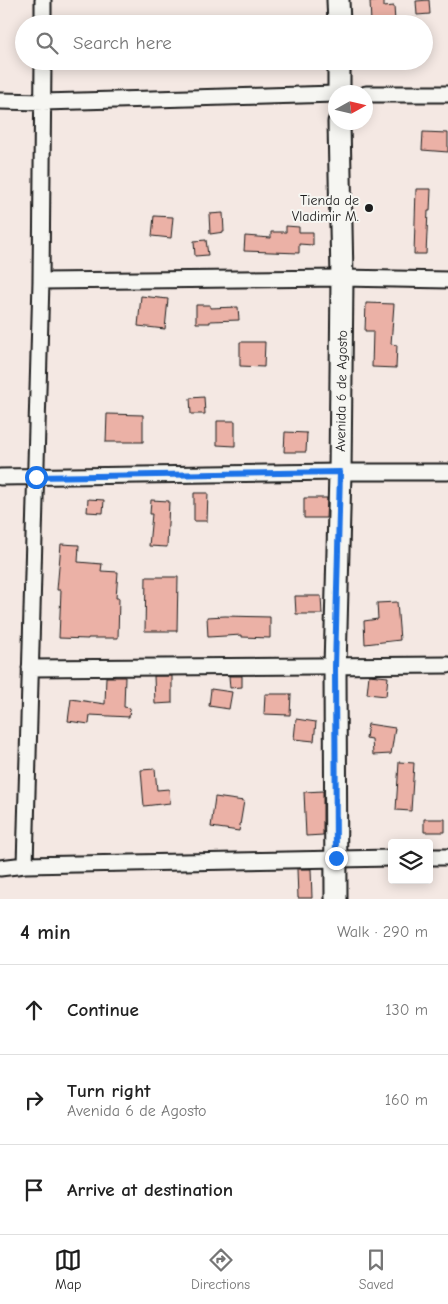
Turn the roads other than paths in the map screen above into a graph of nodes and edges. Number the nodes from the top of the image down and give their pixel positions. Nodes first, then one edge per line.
1 (43, 0) edge
2 (338, 0) edge
3 (43, 15) edge
4 (339, 15) edge
5 (43, 70) edge
6 (339, 70) edge
7 (339, 85) edge
8 (328, 94) edge
9 (373, 94) edge
10 (448, 94) edge
11 (0, 101) edge
12 (43, 102) junction
13 (340, 130) edge
14 (342, 278) junction
15 (448, 280) edge
16 (41, 281) junction
17 (340, 472) junction
18 (448, 472) edge
19 (0, 477) edge
20 (36, 477) junction
21 (448, 665) edge
22 (335, 667) junction
23 (30, 668) junction
24 (433, 857) edge
25 (448, 857) edge
26 (336, 858) junction
27 (388, 858) edge
28 (25, 865) junction
29 (0, 868) edge
30 (336, 899) edge

1 - 3 street
2 - 4 street
5 - 12 street
6 - 7 street
8 - 12 street
9 - 10 street
11 - 12 street
12 - 16 street
13 - 14 street, Avenida 6 de Agosto
14 - 15 street
14 - 16 street
14 - 17 street, Avenida 6 de Agosto
16 - 20 street
17 - 18 street
17 - 20 street
17 - 22 street, Avenida 6 de Agosto
19 - 20 street
20 - 23 street
21 - 22 street
22 - 23 street
22 - 26 street, Avenida 6 de Agosto
23 - 28 street
24 - 25 street
26 - 27 street
26 - 28 street
26 - 30 street, Avenida 6 de Agosto
28 - 29 street

